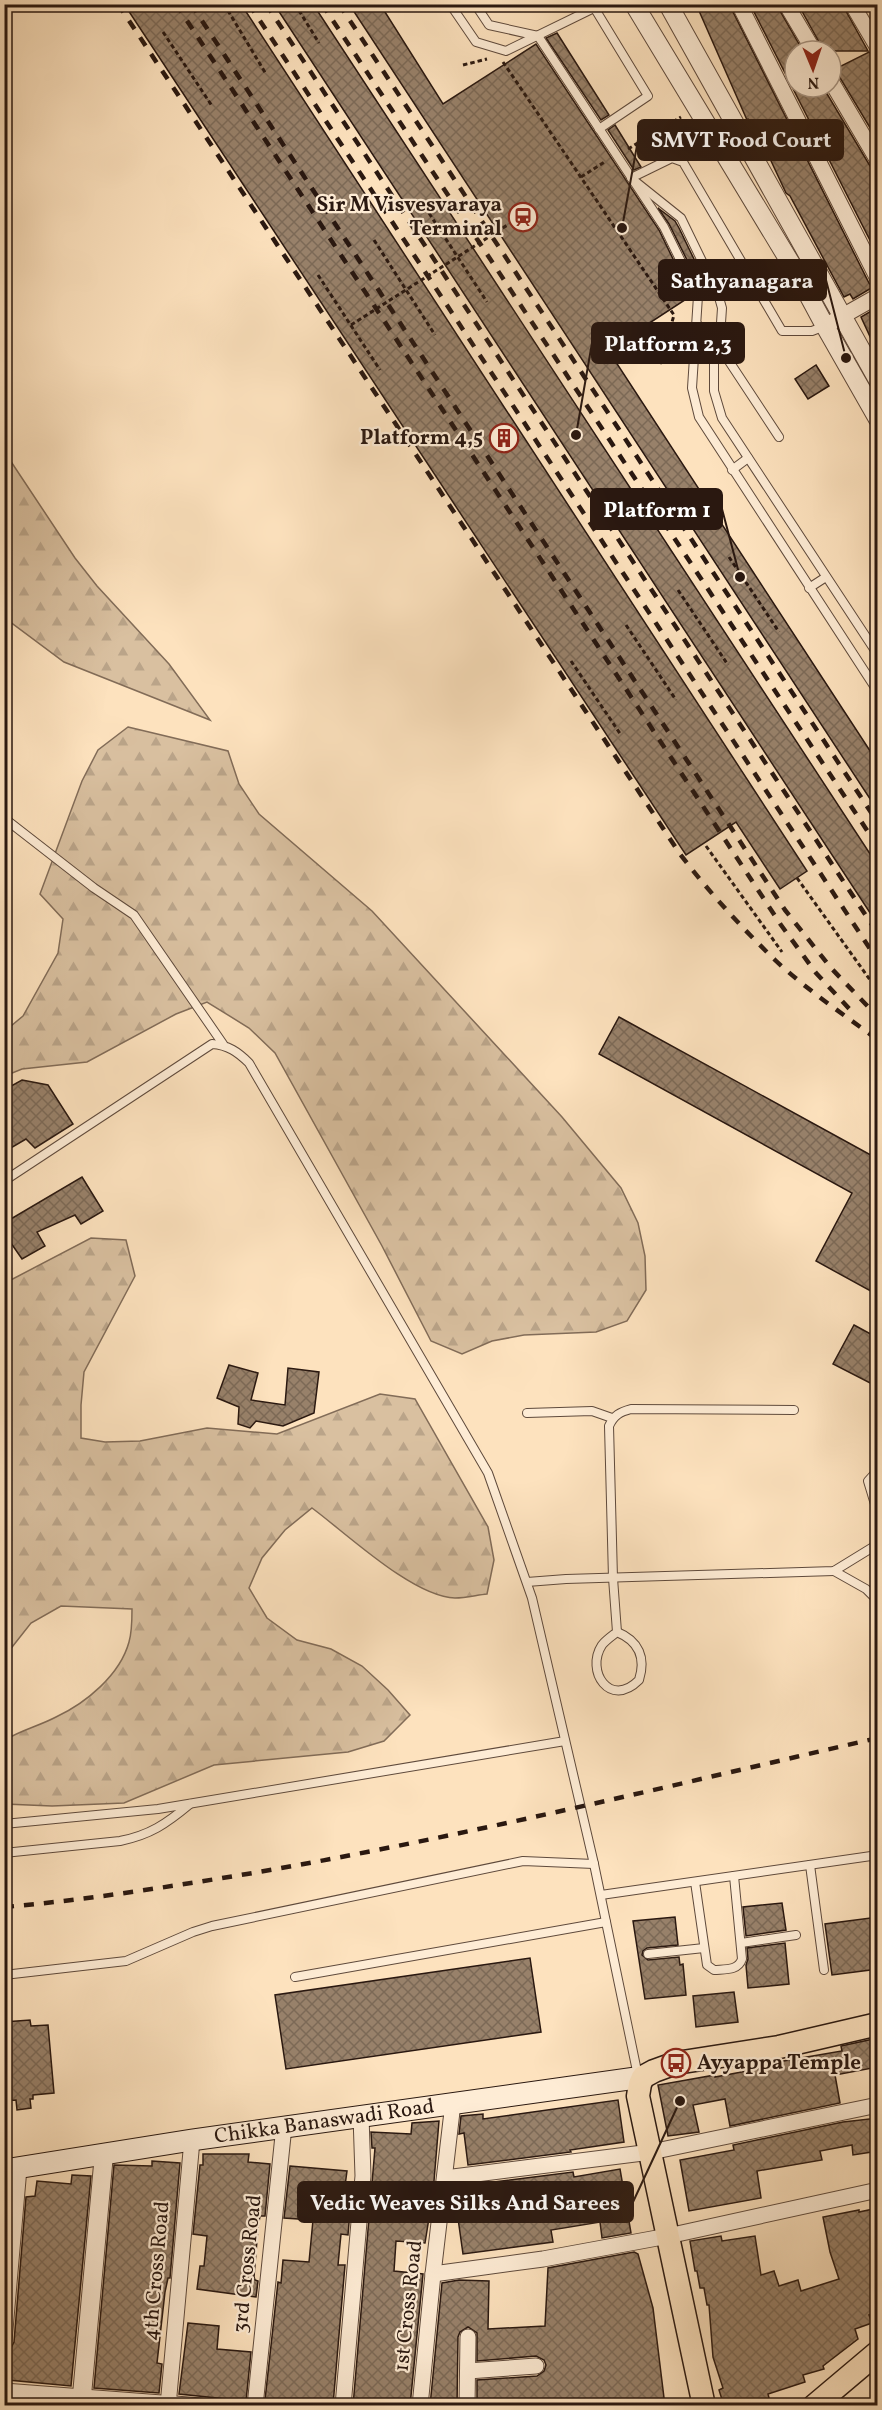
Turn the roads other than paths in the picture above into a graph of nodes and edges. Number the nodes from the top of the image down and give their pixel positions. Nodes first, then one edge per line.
1 (450, 4) edge
2 (475, 4) edge
3 (634, 4) edge
4 (668, 4) edge
5 (739, 4) edge
6 (786, 4) edge
7 (852, 4) edge
8 (593, 6) edge
9 (538, 36) junction
10 (807, 39) edge
11 (878, 48) edge
12 (842, 99) edge
13 (599, 129) junction
14 (878, 161) edge
15 (631, 178) junction
16 (878, 279) edge
17 (878, 296) edge
18 (842, 317) junction
19 (697, 324) junction
20 (825, 326) junction
21 (717, 343) junction
22 (878, 380) edge
23 (878, 418) edge
24 (779, 436) dead end
25 (748, 458) junction
26 (732, 470) junction
27 (826, 578) junction
28 (809, 588) junction
29 (878, 655) edge
30 (878, 692) edge
31 (4, 818) edge
32 (223, 1044) junction
33 (4, 1181) edge
34 (794, 1410) dead end
35 (527, 1413) dead end
36 (612, 1418) junction
37 (878, 1470) edge
38 (878, 1515) edge
39 (878, 1544) edge
40 (834, 1571) junction
41 (613, 1578) junction
42 (527, 1582) junction
43 (878, 1601) edge
44 (617, 1632) junction
45 (565, 1741) junction
46 (191, 1804) junction
47 (4, 1824) edge
48 (4, 1853) edge
49 (878, 1855) edge
50 (594, 1864) junction
51 (810, 1865) junction
52 (734, 1876) junction
53 (695, 1882) junction
54 (601, 1895) junction
55 (606, 1922) junction
56 (796, 1935) dead end
57 (741, 1943) junction
58 (704, 1948) junction
59 (648, 1954) dead end
60 (824, 1970) dead end
61 (4, 1975) edge
62 (295, 1977) dead end
63 (878, 2024) edge
64 (641, 2077) junction
65 (453, 2103) junction
66 (878, 2105) edge
67 (361, 2116) junction
68 (284, 2126) junction
69 (192, 2139) junction
70 (651, 2152) junction
71 (104, 2154) junction
72 (12, 2169) edge
73 (445, 2178) junction
74 (878, 2190) edge
75 (668, 2236) junction
76 (433, 2274) junction
77 (468, 2337) dead end
78 (4, 2341) edge
79 (878, 2352) edge
80 (536, 2366) dead end
81 (468, 2371) junction
82 (4, 2391) edge
83 (82, 2402) edge
84 (169, 2404) edge
85 (201, 2406) edge
86 (255, 2406) edge
87 (343, 2406) edge
88 (420, 2406) edge
89 (467, 2406) edge
90 (704, 2406) edge
91 (814, 2406) edge

1 - 9 lane
2 - 9 lane
3 - 20 street
4 - 18 street
5 - 16 street
6 - 10 street
7 - 11 street
8 - 9 lane
8 - 13 lane
9 - 13 lane
12 - 14 street
13 - 15 lane
15 - 19 lane
15 - 20 lane
15 - 21 lane
17 - 18 street
18 - 20 street
18 - 22 street
19 - 21 lane
19 - 26 lane
20 - 23 street
21 - 24 lane
21 - 25 lane
25 - 26 lane
25 - 27 lane
26 - 28 lane
27 - 28 lane
27 - 29 lane
28 - 30 lane
31 - 32 lane
32 - 33 lane
32 - 42 lane
34 - 36 lane
35 - 36 lane
36 - 41 lane
37 - 38 lane
39 - 40 lane
40 - 41 lane
40 - 43 lane
41 - 42 lane
41 - 44 lane
42 - 45 lane
44 - 44 lane
45 - 46 lane
45 - 50 lane
46 - 47 lane
46 - 48 lane
49 - 51 lane
50 - 54 lane
50 - 61 lane
51 - 52 lane
51 - 60 lane
52 - 53 lane
52 - 57 lane
53 - 54 lane
53 - 58 lane
54 - 55 lane
55 - 62 lane
55 - 64 lane
56 - 57 lane
57 - 58 lane
58 - 59 lane
63 - 64 main road
64 - 65 main road, Chikka Banaswadi Road
64 - 70 main road
65 - 67 main road, Chikka Banaswadi Road
65 - 73 street, 1st Cross Road
66 - 70 street
67 - 68 main road, Chikka Banaswadi Road
67 - 87 street
68 - 69 main road, Chikka Banaswadi Road
68 - 86 street, 3rd Cross Road
69 - 71 main road, Chikka Banaswadi Road
69 - 84 street, 4th Cross Road
70 - 73 street
70 - 75 main road
71 - 72 main road, Chikka Banaswadi Road
71 - 83 street
72 - 78 street
73 - 76 street, 1st Cross Road
74 - 75 street
75 - 76 street
75 - 90 main road
76 - 88 street, 1st Cross Road
77 - 81 street
79 - 91 main road
80 - 81 street
81 - 89 street
82 - 83 street
83 - 84 street
84 - 85 street

